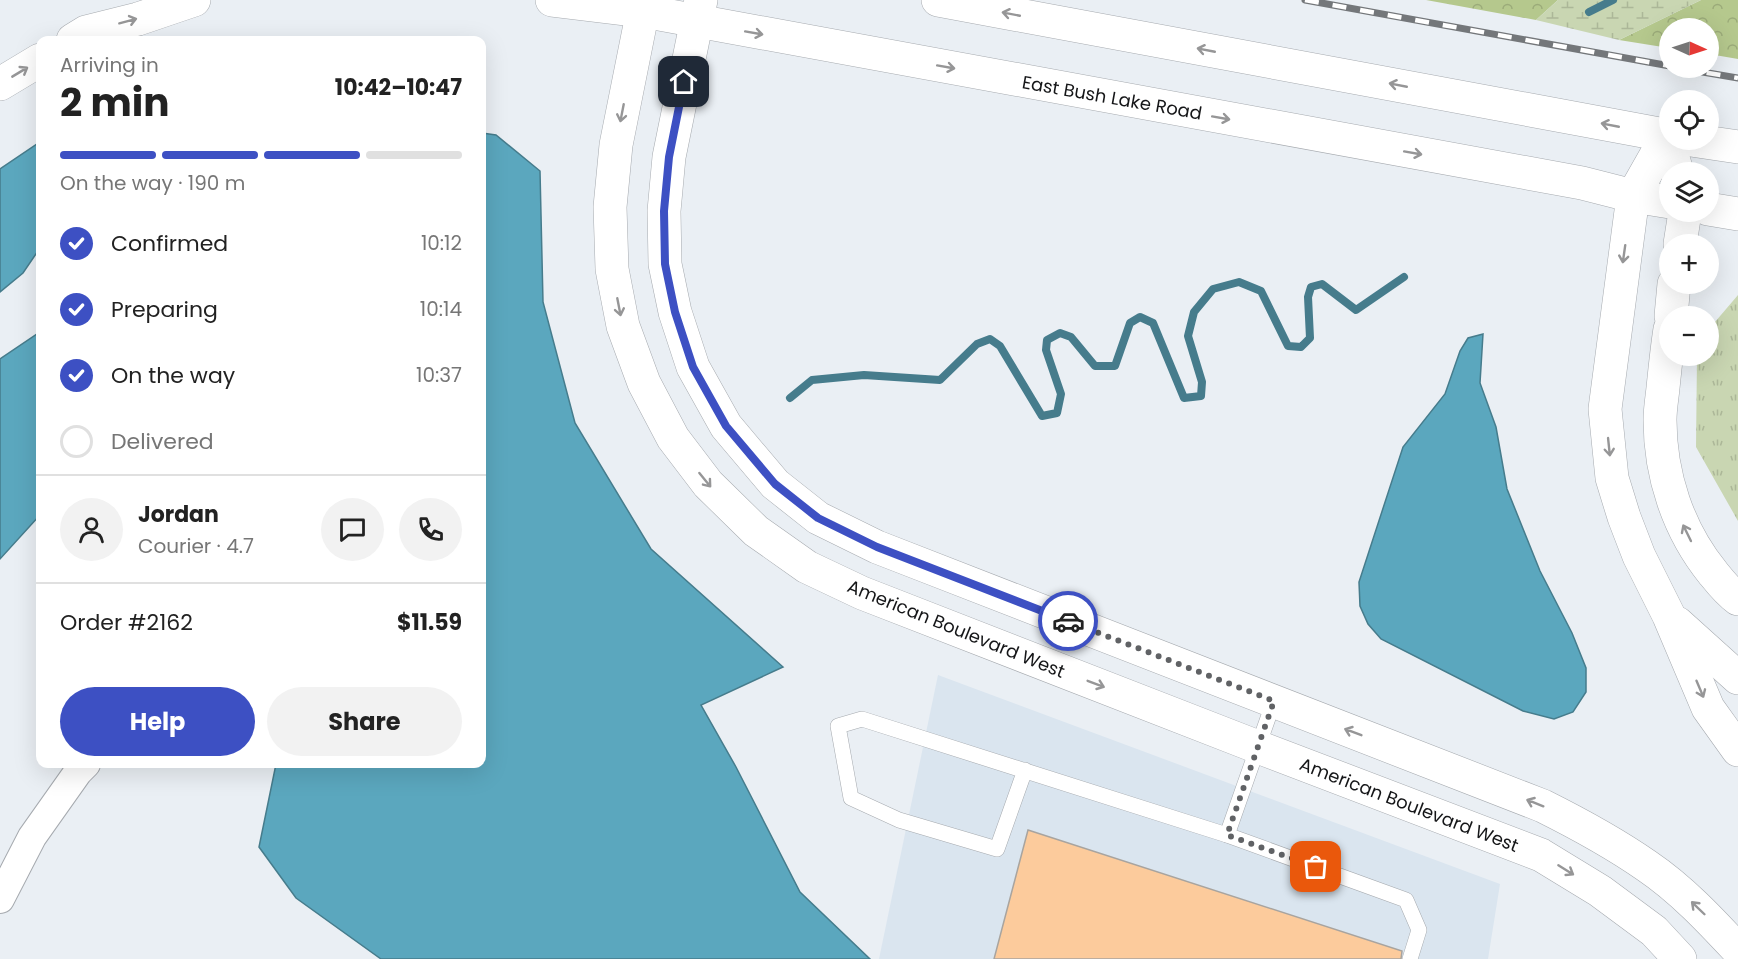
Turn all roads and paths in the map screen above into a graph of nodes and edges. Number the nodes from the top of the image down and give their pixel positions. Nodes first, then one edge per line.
1 (194, 0) edge
2 (552, 0) edge
3 (938, 0) edge
4 (644, 6) edge
5 (699, 11) edge
6 (80, 36) edge
7 (36, 62) edge
8 (0, 84) edge
9 (1659, 134) edge
10 (1719, 144) edge
11 (1738, 147) edge
12 (1667, 150) edge
13 (1633, 196) junction
14 (1659, 200) edge
15 (1719, 211) edge
16 (1738, 214) edge
17 (1666, 366) edge
18 (1738, 599) edge
19 (1669, 616) junction
20 (1738, 678) edge
21 (1274, 701) junction
22 (1258, 747) junction
23 (1738, 750) edge
24 (82, 768) edge
25 (1025, 770) junction
26 (1227, 835) junction
27 (0, 899) edge
28 (1738, 951) edge
29 (1410, 959) edge
30 (1680, 959) edge

6 -> 1 main road
2 - 4 main road, East Bush Lake Road
9 -> 3 main road
4 - 5 main road, East Bush Lake Road
4 -> 22 main road, American Boulevard West
5 -> 13 main road, East Bush Lake Road
5 - 21 main road
8 -> 7 main road
10 - 11 main road
12 - 13 main road
13 - 14 main road, East Bush Lake Road
13 -> 19 main road
15 - 16 main road
18 -> 17 main road
19 - 20 main road
19 -> 23 main road
21 - 22 lane
28 -> 21 main road
22 - 26 lane
22 -> 30 main road, American Boulevard West
24 - 27 street
25 - 25 lane
25 - 26 lane
26 - 29 lane

